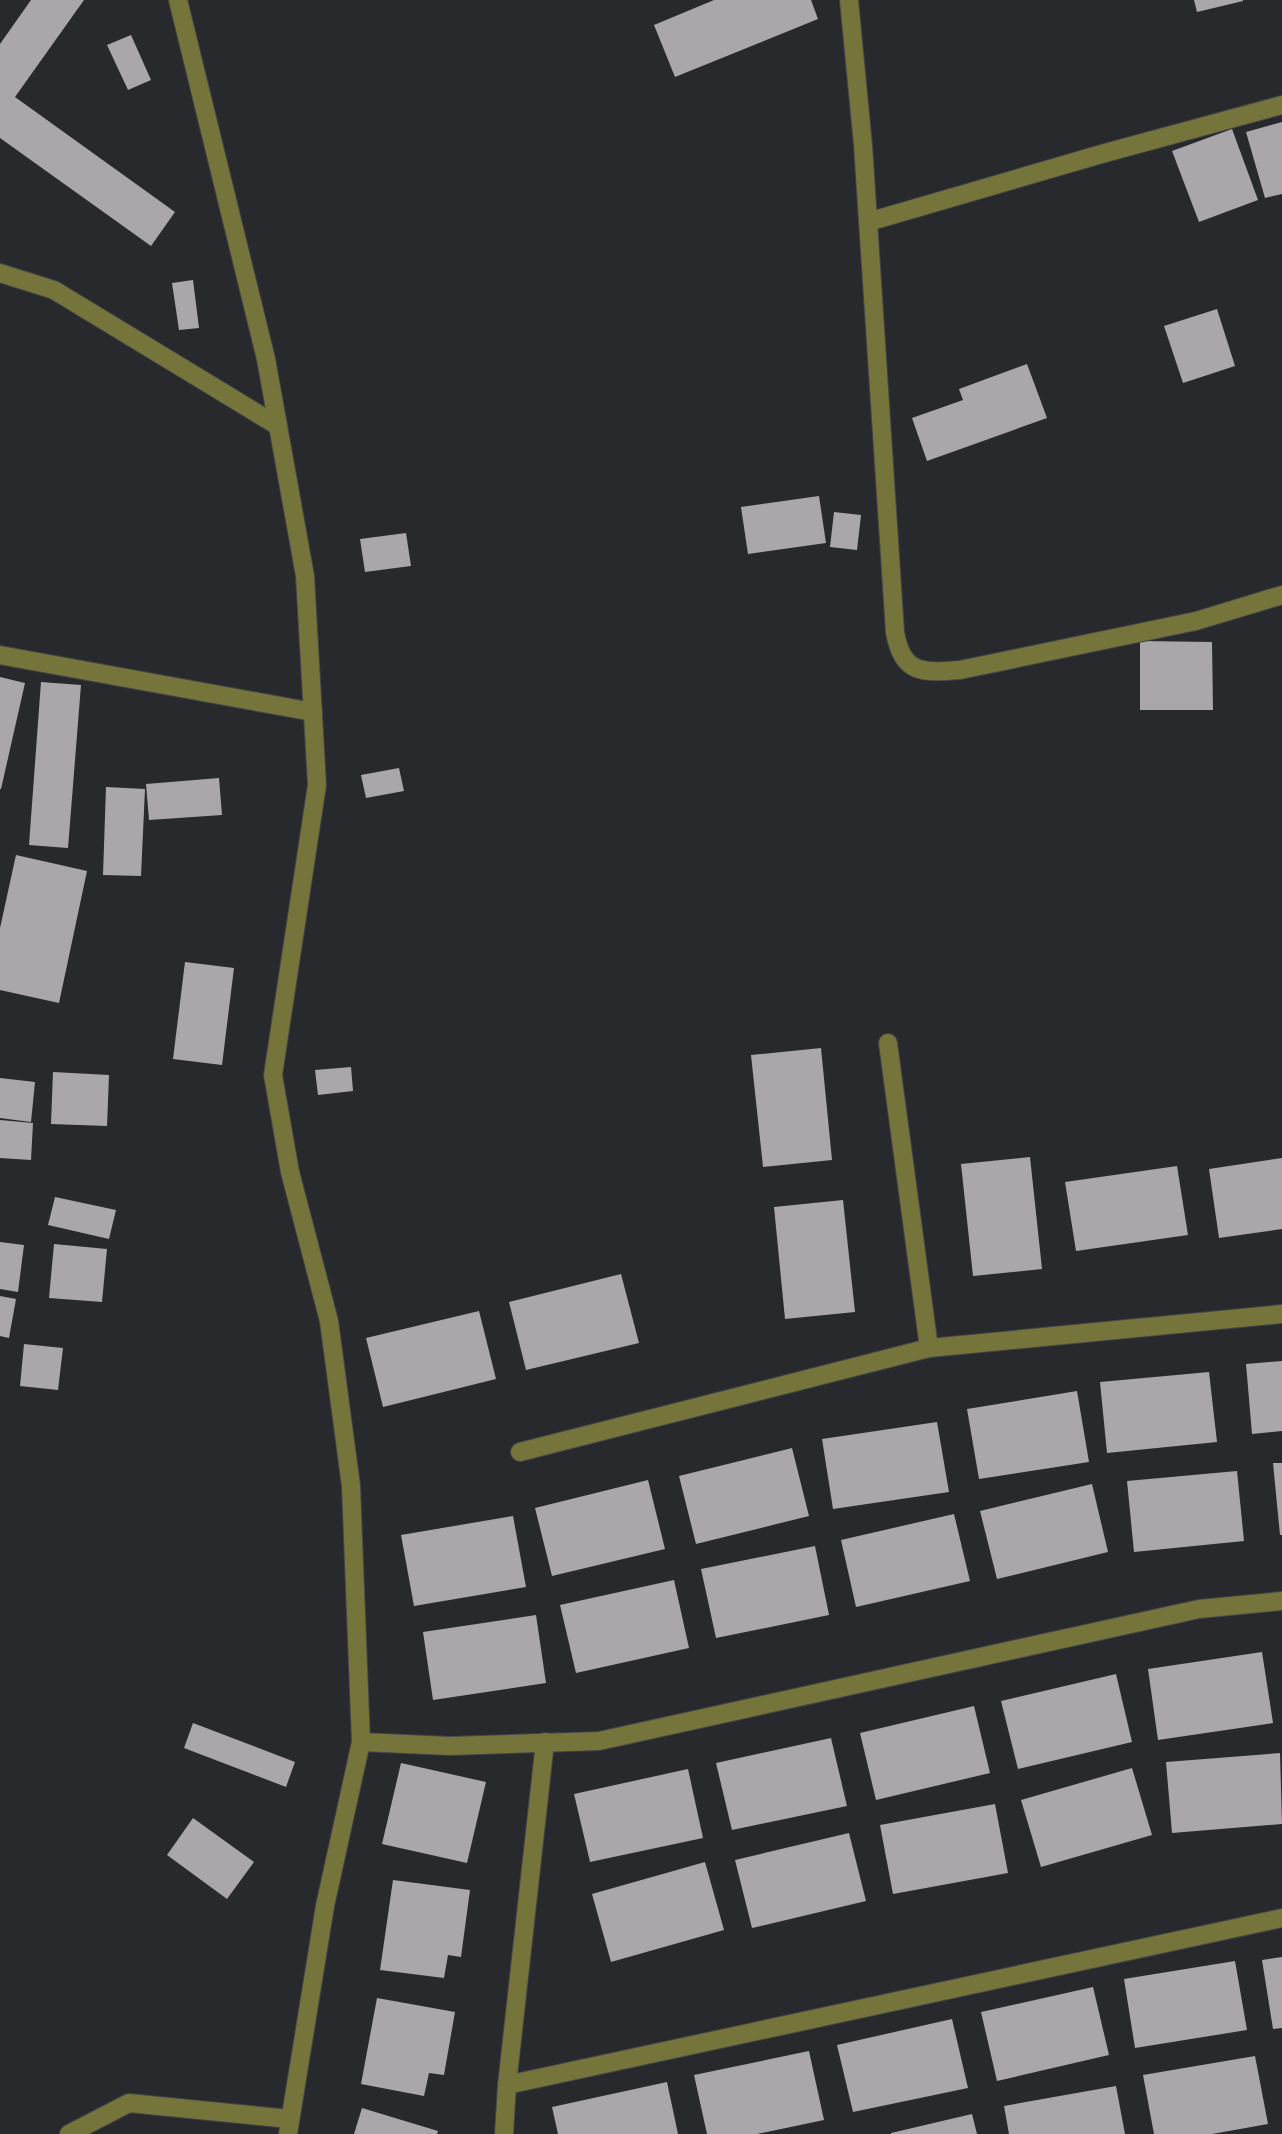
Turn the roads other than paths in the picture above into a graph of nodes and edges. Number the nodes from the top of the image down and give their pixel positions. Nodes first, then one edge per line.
1 (178, 0) edge
2 (849, 0) edge
3 (1282, 105) edge
4 (868, 222) junction
5 (0, 273) edge
6 (278, 426) junction
7 (1282, 595) edge
8 (0, 654) edge
9 (313, 712) junction
10 (888, 1043) dead end
11 (1282, 1314) edge
12 (929, 1348) junction
13 (520, 1452) dead end
14 (1282, 1601) edge
15 (361, 1742) junction
16 (545, 1742) junction
17 (1282, 1918) edge
18 (508, 2085) junction
19 (289, 2126) edge
20 (69, 2134) edge
21 (504, 2134) edge

1 - 6 street
2 - 4 street
3 - 4 street
4 - 7 street
5 - 6 street
6 - 9 street
8 - 9 street
9 - 15 street
10 - 12 street
11 - 12 street
12 - 13 street
14 - 16 street
15 - 16 street
15 - 19 street
16 - 18 street
17 - 18 street
18 - 21 street
19 - 20 street

